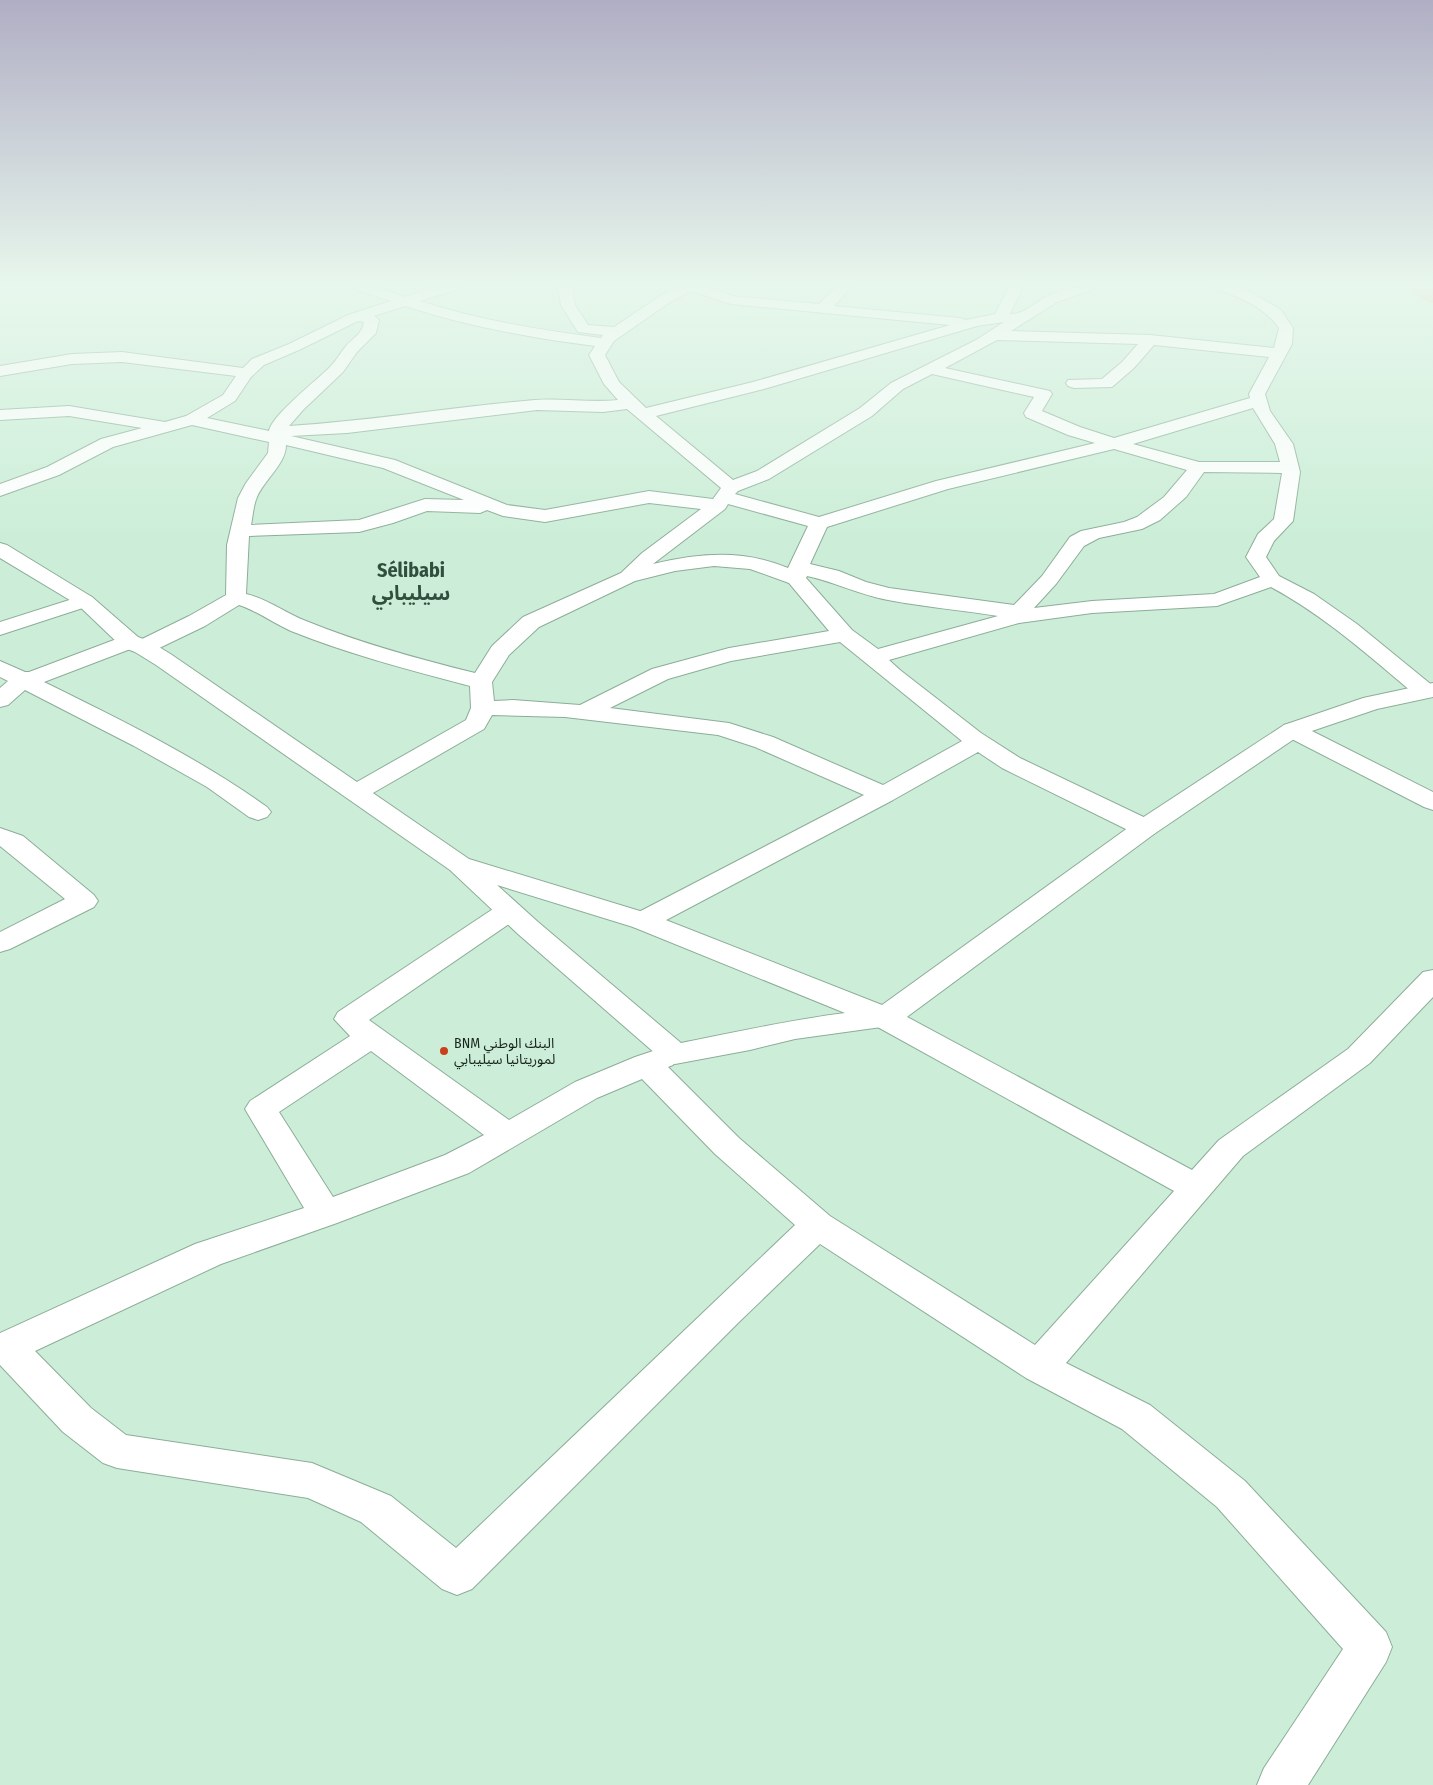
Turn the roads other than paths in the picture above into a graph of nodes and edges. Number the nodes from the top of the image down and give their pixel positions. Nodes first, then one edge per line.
1 (226, 370) edge
2 (250, 370) edge
3 (337, 370) edge
4 (605, 370) edge
5 (809, 370) edge
6 (911, 370) edge
7 (930, 370) edge
8 (1122, 370) edge
9 (1270, 370) edge
10 (247, 373) junction
11 (1074, 383) dead end
12 (1259, 401) junction
13 (637, 409) junction
14 (0, 415) edge
15 (192, 420) junction
16 (166, 427) junction
17 (277, 435) junction
18 (1114, 444) junction
19 (1198, 467) junction
20 (1290, 468) junction
21 (0, 490) edge
22 (724, 496) junction
23 (503, 510) junction
24 (819, 523) junction
25 (240, 531) junction
26 (0, 549) edge
27 (797, 573) junction
28 (628, 577) junction
29 (1272, 580) junction
30 (236, 598) junction
31 (85, 601) junction
32 (1018, 615) junction
33 (0, 629) edge
34 (844, 635) junction
35 (136, 644) junction
36 (874, 657) junction
37 (0, 668) edge
38 (23, 680) junction
39 (481, 682) junction
40 (1429, 690) edge
41 (0, 700) edge
42 (483, 708) junction
43 (584, 712) junction
44 (1292, 730) junction
45 (979, 742) junction
46 (357, 792) junction
47 (884, 795) junction
48 (1433, 802) edge
49 (258, 812) dead end
50 (1146, 828) junction
51 (0, 836) edge
52 (459, 864) junction
53 (509, 911) junction
54 (643, 921) junction
55 (0, 942) edge
56 (1433, 979) edge
57 (885, 1018) junction
58 (370, 1038) junction
59 (661, 1059) junction
60 (508, 1136) junction
61 (1195, 1186) junction
62 (325, 1214) junction
63 (818, 1226) junction
64 (5, 1349) edge
65 (1039, 1367) junction
66 (1281, 1785) edge

1 - 10 street
2 - 10 street
3 - 17 street
4 - 13 street
5 - 13 street
6 - 22 street
7 - 18 street
8 - 11 street
9 - 12 street
10 - 15 street
12 - 18 street
12 - 20 street
13 - 17 street
13 - 22 street
14 - 16 street
15 - 16 street
15 - 17 street
16 - 21 street
17 - 23 street
17 - 25 street
18 - 19 street
18 - 24 street
19 - 20 street
19 - 32 street
20 - 29 street
22 - 23 street
22 - 24 street
22 - 28 street
23 - 25 street
24 - 27 street
25 - 30 street
26 - 31 street
27 - 28 street
27 - 32 street
27 - 34 street
28 - 39 street
29 - 32 street
29 - 40 street
30 - 35 street
30 - 39 street
31 - 33 street
31 - 35 street
32 - 36 street
34 - 36 street
34 - 43 street
35 - 38 street
35 - 46 street
36 - 45 street
37 - 38 street
38 - 41 street
38 - 49 street
39 - 42 street
40 - 44 street
42 - 43 street
42 - 46 street
43 - 47 street
44 - 48 street
44 - 50 street
45 - 47 street
45 - 50 street
46 - 52 street
47 - 54 street
50 - 57 street
51 - 55 street
52 - 53 street
52 - 54 street
53 - 58 street
53 - 59 street
54 - 57 street
56 - 61 street
57 - 59 street
57 - 61 street
58 - 60 street
58 - 62 street
59 - 60 street
59 - 63 street
60 - 62 street
61 - 65 street
62 - 64 street
63 - 64 street
63 - 65 street
65 - 66 street

